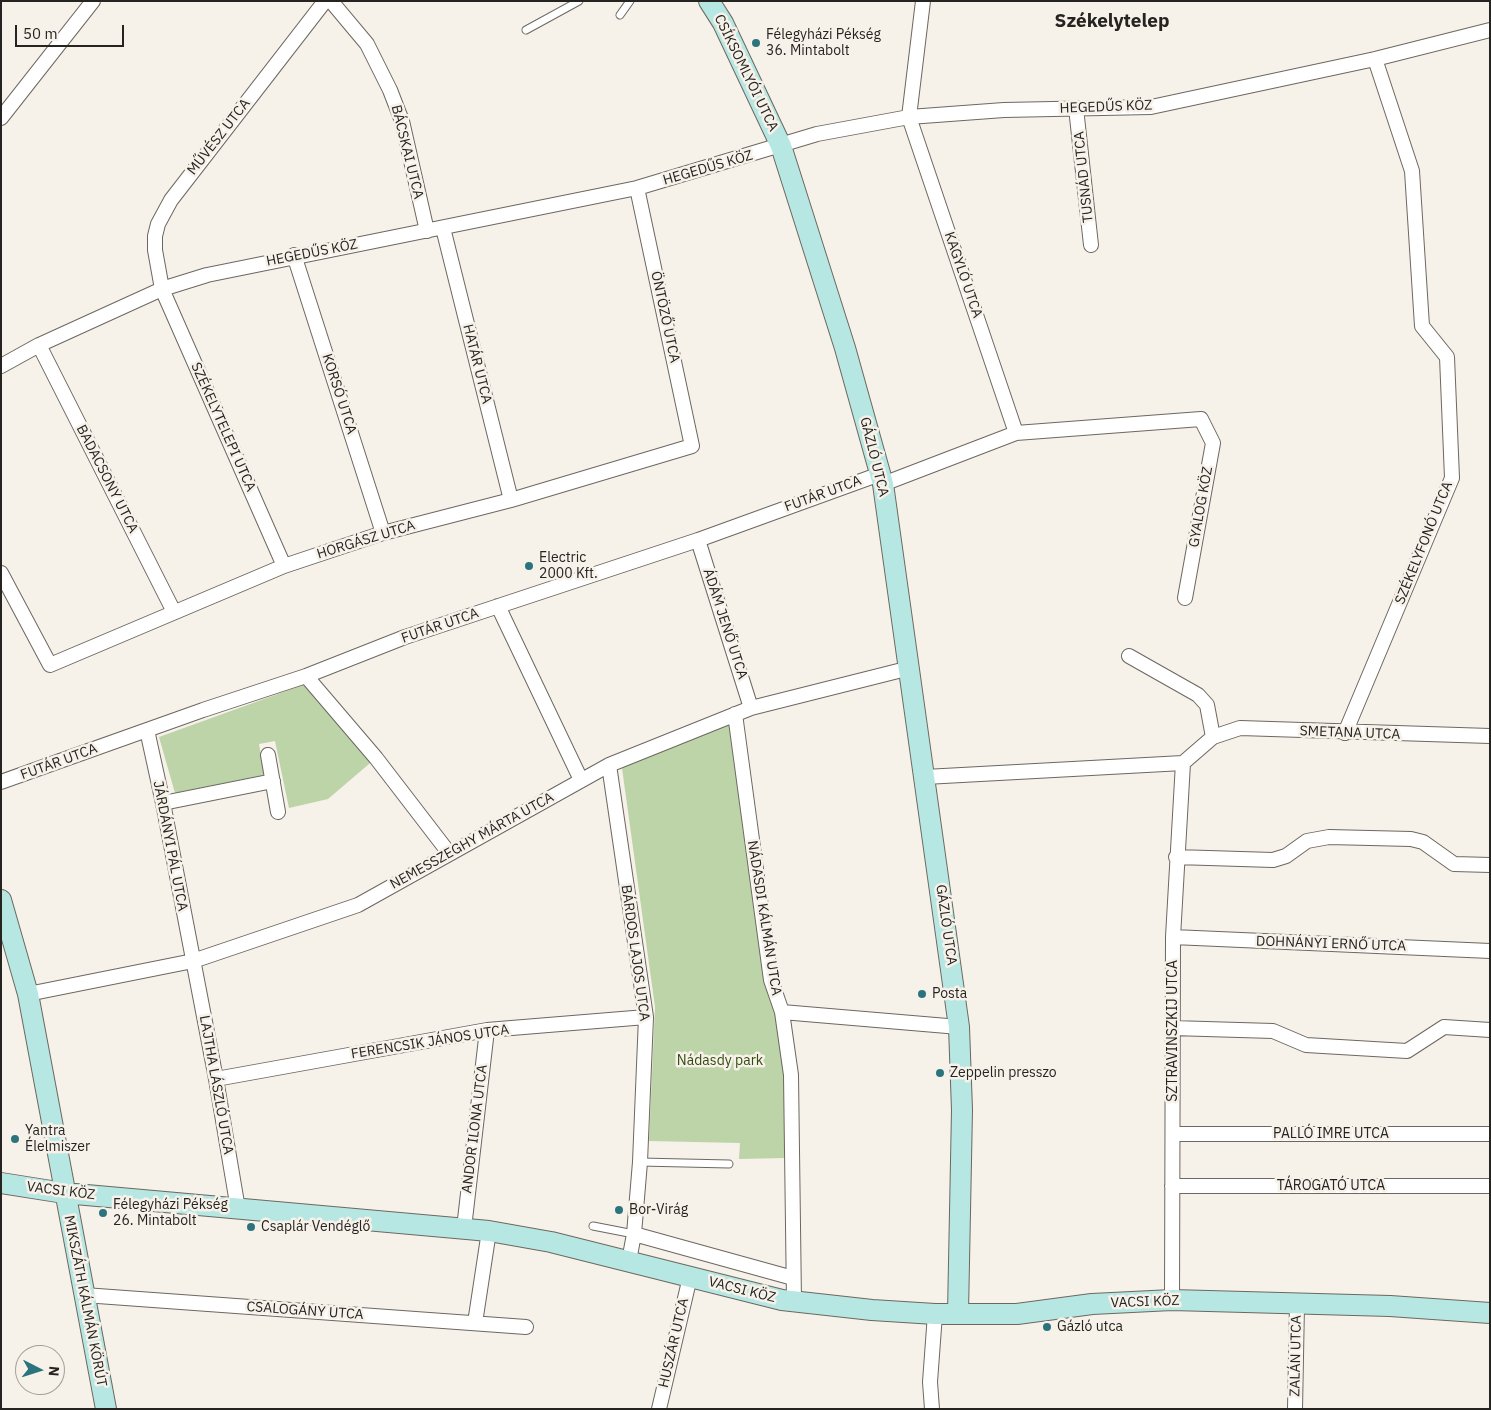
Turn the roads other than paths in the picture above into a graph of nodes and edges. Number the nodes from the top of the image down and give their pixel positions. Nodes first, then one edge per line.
1 (93, 1) edge
2 (325, 1) edge
3 (331, 1) edge
4 (579, 1) edge
5 (630, 1) edge
6 (709, 1) edge
7 (923, 1) edge
8 (620, 15) dead end
9 (526, 30) dead end
10 (1490, 30) edge
11 (1375, 59) junction
12 (1076, 108) junction
13 (910, 117) junction
14 (1, 118) edge
15 (781, 146) junction
16 (637, 188) junction
17 (444, 228) junction
18 (427, 231) junction
19 (1091, 245) dead end
20 (294, 256) junction
21 (162, 289) junction
22 (39, 345) junction
23 (1, 366) edge
24 (1201, 419) joint
25 (1016, 433) junction
26 (692, 446) joint
27 (882, 479) junction
28 (511, 500) junction
29 (383, 534) junction
30 (698, 540) junction
31 (284, 566) junction
32 (1, 573) edge
33 (1185, 598) dead end
34 (498, 606) junction
35 (174, 612) junction
36 (1129, 656) dead end
37 (910, 668) junction
38 (306, 676) junction
39 (752, 708) junction
40 (734, 714) junction
41 (147, 730) junction
42 (1345, 733) junction
43 (1490, 736) edge
44 (1212, 737) junction
45 (268, 755) dead end
46 (1183, 763) junction
47 (609, 765) junction
48 (925, 776) junction
49 (582, 780) junction
50 (273, 781) junction
51 (1, 782) edge
52 (163, 803) junction
53 (278, 812) dead end
54 (450, 853) junction
55 (1176, 857) junction
56 (1490, 865) edge
57 (1, 900) edge
58 (1173, 937) junction
59 (1490, 951) edge
60 (193, 961) junction
61 (28, 994) junction
62 (782, 1012) junction
63 (646, 1017) junction
64 (959, 1027) junction
65 (1172, 1028) junction
66 (487, 1030) junction
67 (1490, 1030) edge
68 (216, 1079) junction
69 (1173, 1134) junction
70 (1490, 1134) edge
71 (640, 1162) junction
72 (729, 1164) dead end
73 (1, 1183) edge
74 (1172, 1186) junction
75 (1490, 1186) edge
76 (64, 1193) junction
77 (238, 1209) junction
78 (593, 1226) dead end
79 (464, 1228) junction
80 (489, 1231) junction
81 (634, 1234) junction
82 (629, 1261) junction
83 (690, 1277) junction
84 (793, 1278) junction
85 (84, 1295) junction
86 (1172, 1300) junction
87 (794, 1301) junction
88 (1296, 1304) junction
89 (958, 1313) junction
90 (1490, 1313) edge
91 (936, 1314) junction
92 (475, 1323) junction
93 (526, 1327) dead end
94 (106, 1409) edge
95 (659, 1409) edge
96 (932, 1409) edge
97 (1295, 1409) edge

1 - 14 street
2 - 21 street, MŰVÉSZ UTCA
3 - 18 street, BÁCSKAI UTCA
4 - 9 lane
5 - 8 lane
6 - 15 street, CSÍKSOMLYÓI UTCA
7 - 13 street
10 - 11 street, HEGEDŰS KÖZ
11 - 12 street, HEGEDŰS KÖZ
11 - 42 street, SZÉKELYFONÓ UTCA
12 - 13 street, HEGEDŰS KÖZ
12 - 19 street, TUSNÁD UTCA
13 - 15 street, HEGEDŰS KÖZ
13 - 25 street, KAGYLÓ UTCA
15 - 16 street, HEGEDŰS KÖZ
15 - 27 street, GÁZLÓ UTCA
16 - 17 street, HEGEDŰS KÖZ
16 - 26 street, ÖNTÖZŐ UTCA
17 - 18 street, HEGEDŰS KÖZ
17 - 28 street, HATÁR UTCA
18 - 20 street, HEGEDŰS KÖZ
20 - 21 street, HEGEDŰS KÖZ
20 - 29 street, KORSÓ UTCA
21 - 22 street, HEGEDŰS KÖZ
21 - 31 street, SZÉKELYTELEPI UTCA
22 - 23 street, HEGEDŰS KÖZ
22 - 35 street, BADACSONY UTCA
24 - 25 street, FUTÁR UTCA
24 - 33 street, GYALOG KÖZ
25 - 27 street, FUTÁR UTCA
26 - 28 street, HORGÁSZ UTCA
27 - 30 street, FUTÁR UTCA
27 - 37 street, GÁZLÓ UTCA
28 - 29 street, HORGÁSZ UTCA
29 - 31 street, HORGÁSZ UTCA
30 - 34 street, FUTÁR UTCA
30 - 39 street, ÁDÁM JENŐ UTCA
31 - 35 street, HORGÁSZ UTCA
32 - 35 street, HORGÁSZ UTCA
34 - 38 street, FUTÁR UTCA
34 - 49 street
36 - 44 street
37 - 39 street, NEMESSZEGHY MÁRTA UTCA
37 - 48 street, GÁZLÓ UTCA
38 - 41 street, FUTÁR UTCA
38 - 54 street
39 - 40 street, NEMESSZEGHY MÁRTA UTCA
40 - 47 street, NEMESSZEGHY MÁRTA UTCA
40 - 62 street, NÁDASDI KÁLMÁN UTCA
41 - 51 street, FUTÁR UTCA
41 - 52 street, JÁRDÁNYI PÁL UTCA
42 - 43 street, SMETANA UTCA
42 - 44 street, SMETANA UTCA
44 - 46 street, SMETANA UTCA
45 - 50 street
46 - 48 street
46 - 55 street, SZTRAVINSZKIJ UTCA
47 - 49 street, NEMESSZEGHY MÁRTA UTCA
47 - 63 street, BÁRDOS LAJOS UTCA
48 - 64 street, GÁZLÓ UTCA
49 - 54 street, NEMESSZEGHY MÁRTA UTCA
50 - 52 street
50 - 53 street
52 - 60 street, JÁRDÁNYI PÁL UTCA
54 - 60 street, NEMESSZEGHY MÁRTA UTCA
55 - 56 street
55 - 58 street, SZTRAVINSZKIJ UTCA
57 - 61 street, MIKSZÁTH KÁLMÁN KÖRÚT
58 - 59 street, DOHNÁNYI ERNŐ UTCA
58 - 65 street, SZTRAVINSZKIJ UTCA
60 - 61 street, NEMESSZEGHY MÁRTA UTCA
60 - 68 street, LAJTHA LÁSZLÓ UTCA
61 - 76 street, MIKSZÁTH KÁLMÁN KÖRÚT
62 - 64 street
62 - 84 street, NÁDASDI KÁLMÁN UTCA
63 - 66 street, FERENCSIK JÁNOS UTCA
63 - 71 street, BÁRDOS LAJOS UTCA
64 - 89 street, GÁZLÓ UTCA
65 - 67 street
65 - 69 street, SZTRAVINSZKIJ UTCA
66 - 68 street, FERENCSIK JÁNOS UTCA
66 - 79 street, ANDOR ILONA UTCA
68 - 77 street, LAJTHA LÁSZLÓ UTCA
69 - 70 street, PALLÓ IMRE UTCA
69 - 74 street, SZTRAVINSZKIJ UTCA
71 - 72 lane
71 - 81 street, BÁRDOS LAJOS UTCA
73 - 76 street, VACSI KÖZ
74 - 75 street, TÁROGATÓ UTCA
74 - 86 street, SZTRAVINSZKIJ UTCA
76 - 77 street, VACSI KÖZ
76 - 85 street, MIKSZÁTH KÁLMÁN KÖRÚT
77 - 79 street, VACSI KÖZ
78 - 81 lane
79 - 80 street, VACSI KÖZ
80 - 82 street, VACSI KÖZ
80 - 92 street
81 - 82 street, BÁRDOS LAJOS UTCA
81 - 84 street
82 - 83 street, VACSI KÖZ
83 - 87 street, VACSI KÖZ
83 - 95 street, HUSZÁR UTCA
84 - 87 street, NÁDASDI KÁLMÁN UTCA
85 - 92 street, CSALOGÁNY UTCA
85 - 94 street, MIKSZÁTH KÁLMÁN KÖRÚT
86 - 88 street, VACSI KÖZ
86 - 89 street, VACSI KÖZ
87 - 91 street, VACSI KÖZ
88 - 90 street, VACSI KÖZ
88 - 97 street, ZALÁN UTCA
89 - 91 street, VACSI KÖZ
91 - 96 street
92 - 93 street, CSALOGÁNY UTCA

